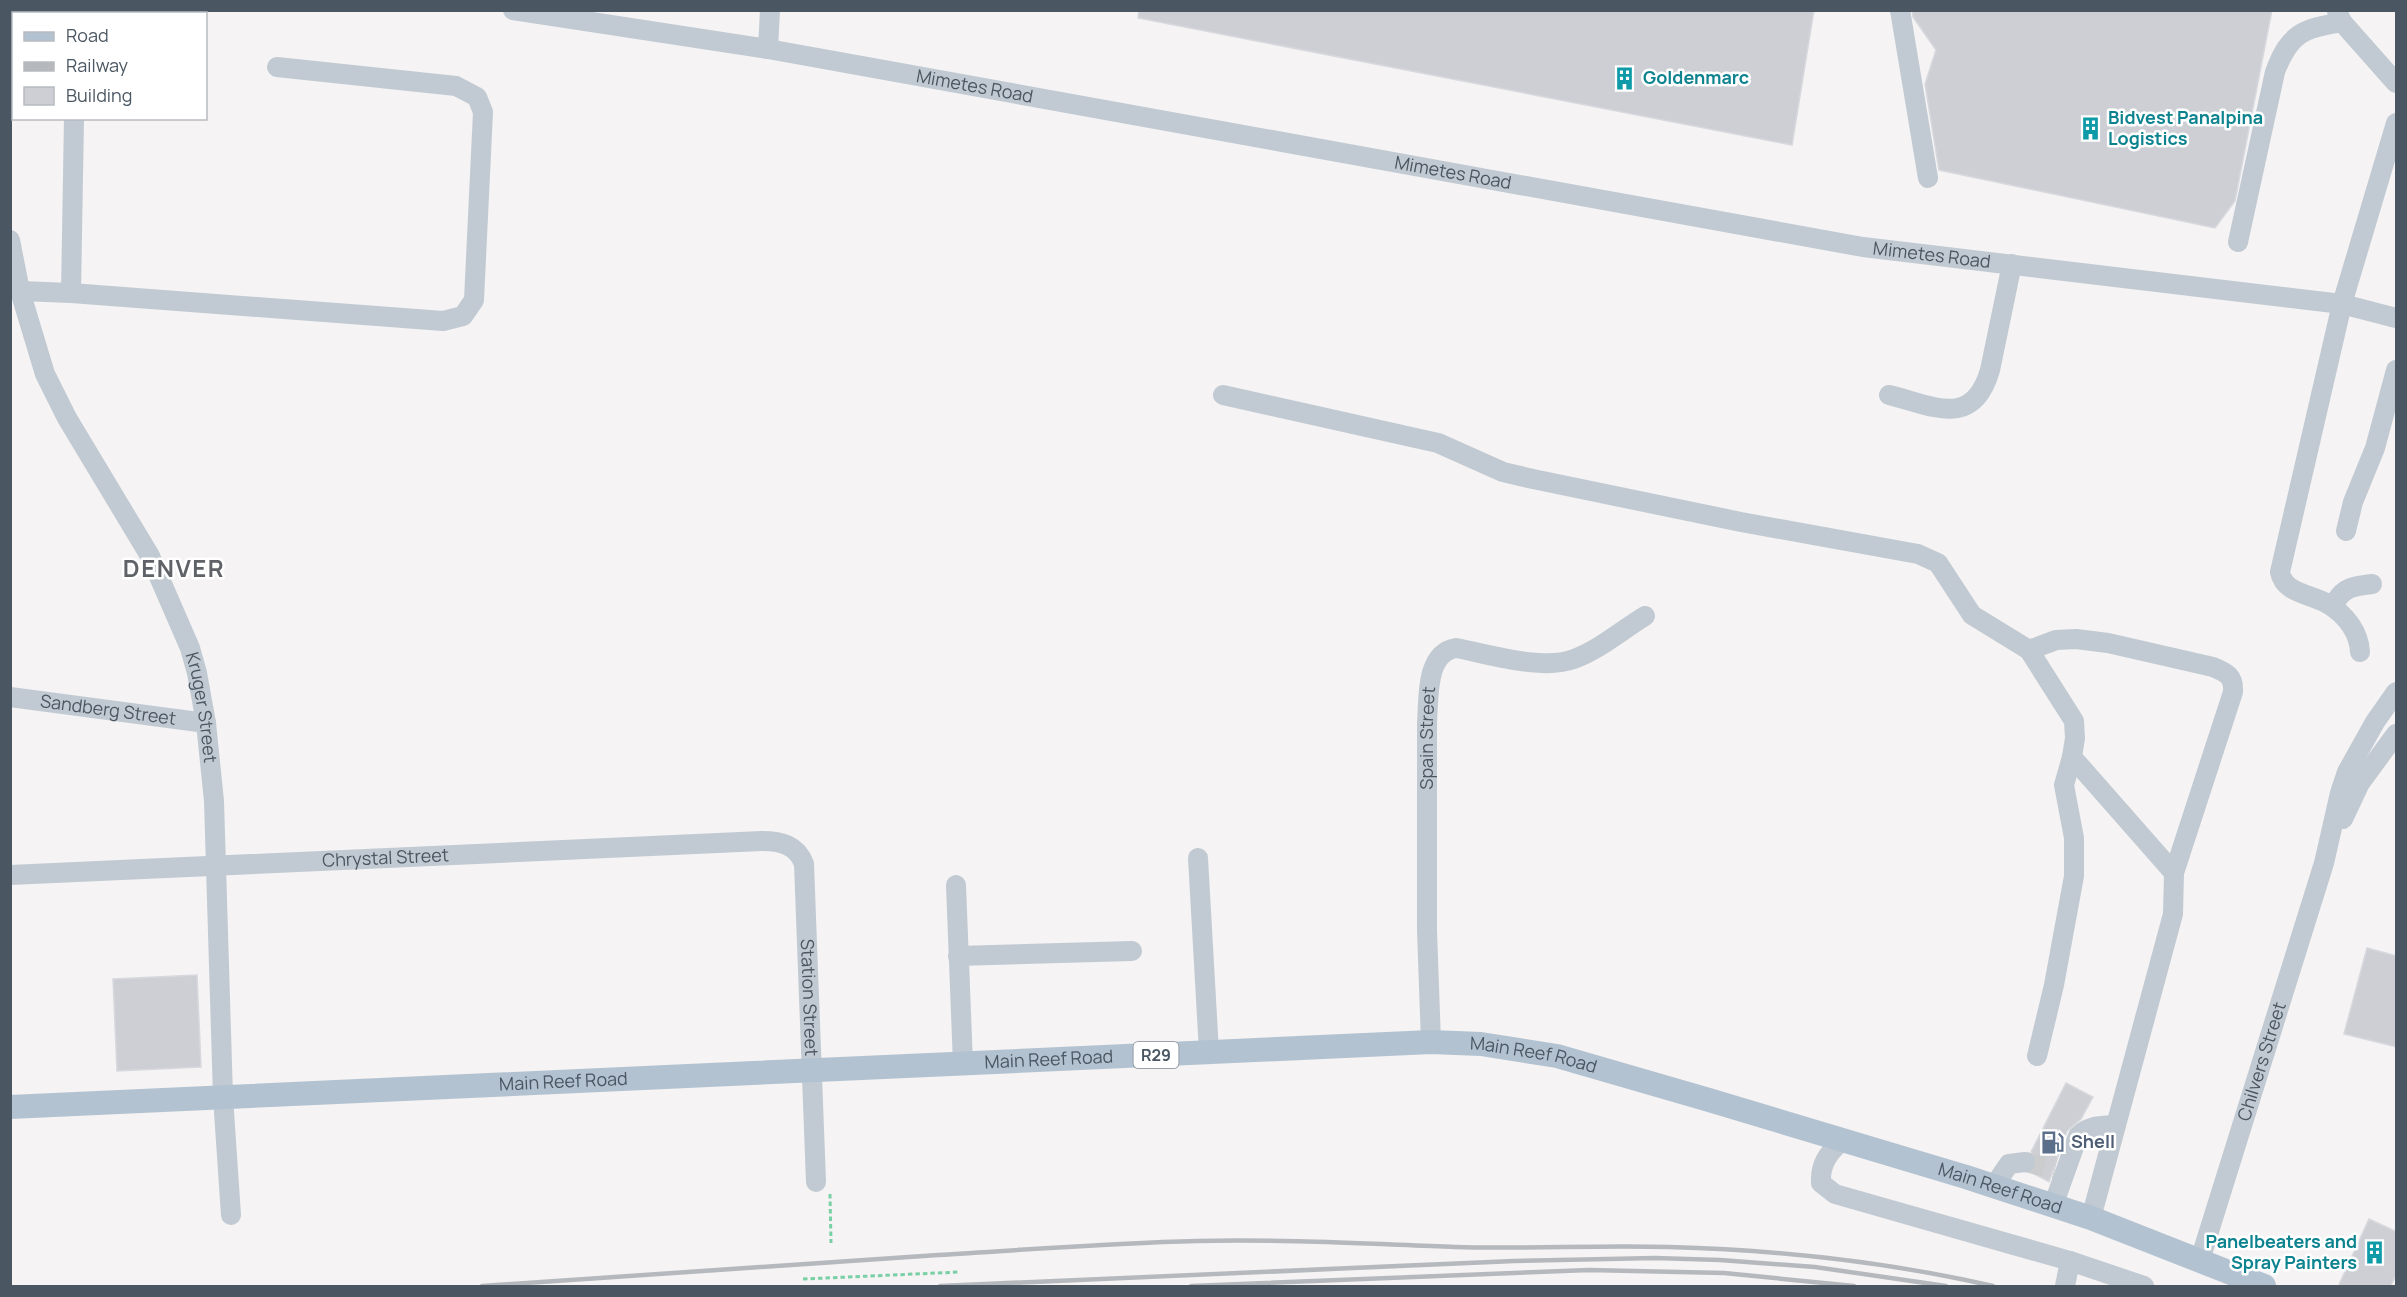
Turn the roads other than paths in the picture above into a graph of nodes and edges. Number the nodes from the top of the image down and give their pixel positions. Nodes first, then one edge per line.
1 (513, 10) edge
2 (770, 10) edge
3 (1900, 10) edge
4 (2339, 16) edge
5 (768, 49) junction
6 (277, 67) dead end
7 (2397, 83) edge
8 (74, 120) edge
9 (2397, 123) edge
10 (1928, 178) dead end
11 (10, 240) edge
12 (2238, 242) dead end
13 (2012, 264) junction
14 (20, 291) junction
15 (71, 293) junction
16 (2342, 304) junction
17 (2397, 318) edge
18 (2397, 370) edge
19 (1223, 395) dead end
20 (1889, 395) dead end
21 (2346, 531) dead end
22 (2372, 584) dead end
23 (2328, 604) junction
24 (1645, 616) dead end
25 (2029, 650) junction
26 (2360, 652) dead end
27 (2397, 692) edge
28 (10, 697) edge
29 (206, 723) junction
30 (2397, 734) edge
31 (2072, 757) junction
32 (762, 841) joint
33 (1198, 858) dead end
34 (2324, 863) junction
35 (216, 867) junction
36 (2174, 873) junction
37 (10, 875) edge
38 (956, 885) dead end
39 (1132, 951) dead end
40 (958, 956) junction
41 (1431, 1042) junction
42 (1209, 1052) junction
43 (2037, 1056) dead end
44 (963, 1064) junction
45 (813, 1071) junction
46 (223, 1097) junction
47 (10, 1107) edge
48 (2116, 1125) junction
49 (1842, 1141) junction
50 (2025, 1162) tunnel mouth
51 (816, 1182) road end
52 (1994, 1186) junction
53 (2053, 1206) junction
54 (231, 1215) dead end
55 (2091, 1218) junction
56 (2200, 1260) junction
57 (2070, 1261) junction
58 (2065, 1287) edge
59 (2144, 1287) edge
60 (2264, 1287) edge

1 - 5 street, Mimetes Road
2 - 5 street
3 - 10 street
4 - 7 street
4 - 12 street
5 - 13 street, Mimetes Road
6 - 15 street
8 - 15 street
9 - 16 street
11 - 14 street, Kruger Street
13 - 16 street, Mimetes Road
13 - 20 street
14 - 15 street
14 - 29 street, Kruger Street
16 - 17 street, Mimetes Road
16 - 23 street
18 - 21 street
19 - 25 street
22 - 23 street
23 - 26 street
24 - 41 street, Spain Street
25 - 31 street
25 - 36 street
27 - 34 street, Chilvers Street
28 - 29 street, Sandberg Street
29 - 35 street, Kruger Street
30 - 34 street, Chilvers Street
31 - 36 street
31 - 43 street
32 - 35 street, Chrystal Street
32 - 45 street, Station Street
33 - 42 street
34 - 56 street, Chilvers Street
35 - 37 street, Chrystal Street
35 - 46 street, Kruger Street
36 - 48 street
38 - 40 street
39 - 40 street
40 - 44 street
41 - 42 main road, Main Reef Road / R29
41 - 49 main road, Main Reef Road / R29
42 - 44 main road, Main Reef Road / R29
44 - 45 main road, Main Reef Road / R29
45 - 46 main road, Main Reef Road / R29
45 - 51 street, Station Street
46 - 47 main road, Main Reef Road / R29
46 - 54 street, Kruger Street
48 - 53 street
48 - 55 street
49 - 52 main road, Main Reef Road / R29
49 - 57 street
50 - 52 street
52 - 53 main road, Main Reef Road / R29
53 - 55 main road, Main Reef Road / R29
55 - 56 main road, Main Reef Road / R29
56 - 60 main road, Main Reef Road / R29
57 - 58 street
57 - 59 street

